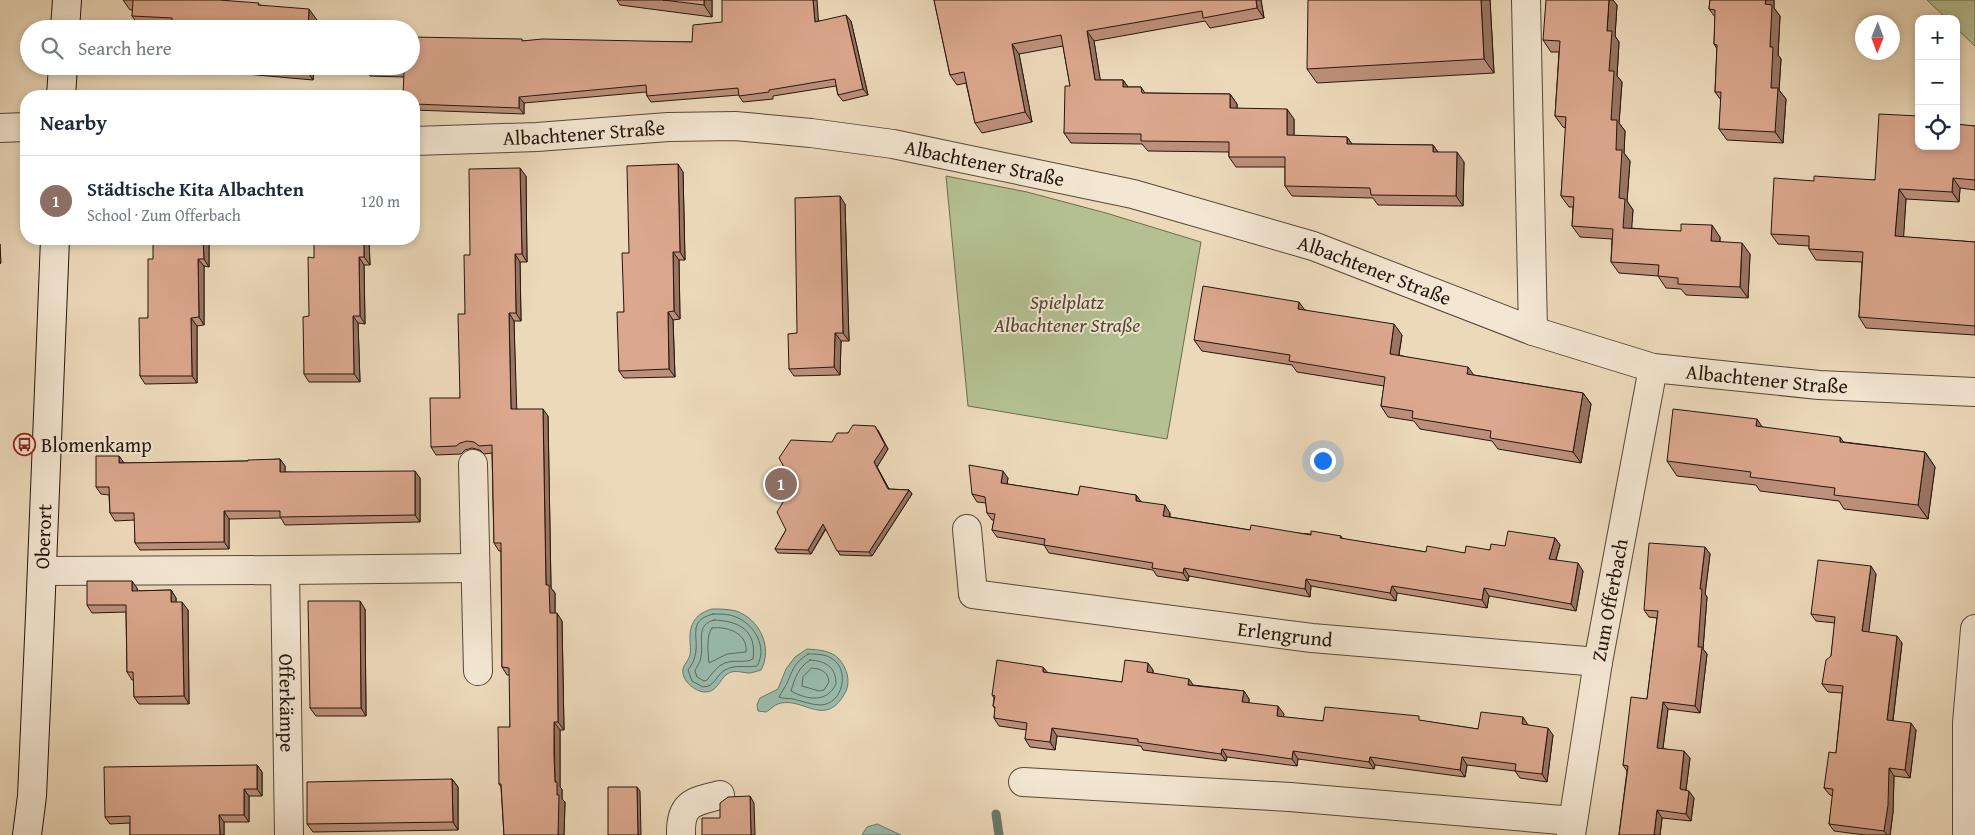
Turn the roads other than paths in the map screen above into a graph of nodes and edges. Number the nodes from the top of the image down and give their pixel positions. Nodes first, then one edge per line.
1 (67, 0) edge
2 (1526, 0) edge
3 (66, 20) edge
4 (62, 75) edge
5 (61, 90) edge
6 (20, 127) edge
7 (0, 128) edge
8 (420, 141) edge
9 (55, 245) edge
10 (1533, 331) junction
11 (1653, 368) junction
12 (1975, 392) edge
13 (473, 464) dead end
14 (967, 530) dead end
15 (475, 568) junction
16 (285, 570) junction
17 (42, 571) junction
18 (1975, 629) edge
19 (1598, 662) junction
20 (478, 671) dead end
21 (1023, 782) dead end
22 (720, 795) dead end
23 (1572, 828) edge
24 (27, 835) edge
25 (289, 835) edge
26 (680, 835) edge
27 (1967, 835) edge

1 - 3 street
2 - 10 street
4 - 5 street
6 - 7 street
8 - 10 street, Albachtener Straße
9 - 17 street, Oberort
10 - 11 street, Albachtener Straße
11 - 12 street, Albachtener Straße
11 - 19 street, Zum Offerbach
13 - 15 street
14 - 19 street, Erlengrund
15 - 16 street
15 - 20 street
16 - 17 street
16 - 25 street, Offerkämpe
17 - 24 street, Oberort
18 - 27 street
19 - 23 street, Zum Offerbach
21 - 23 street
22 - 26 street

